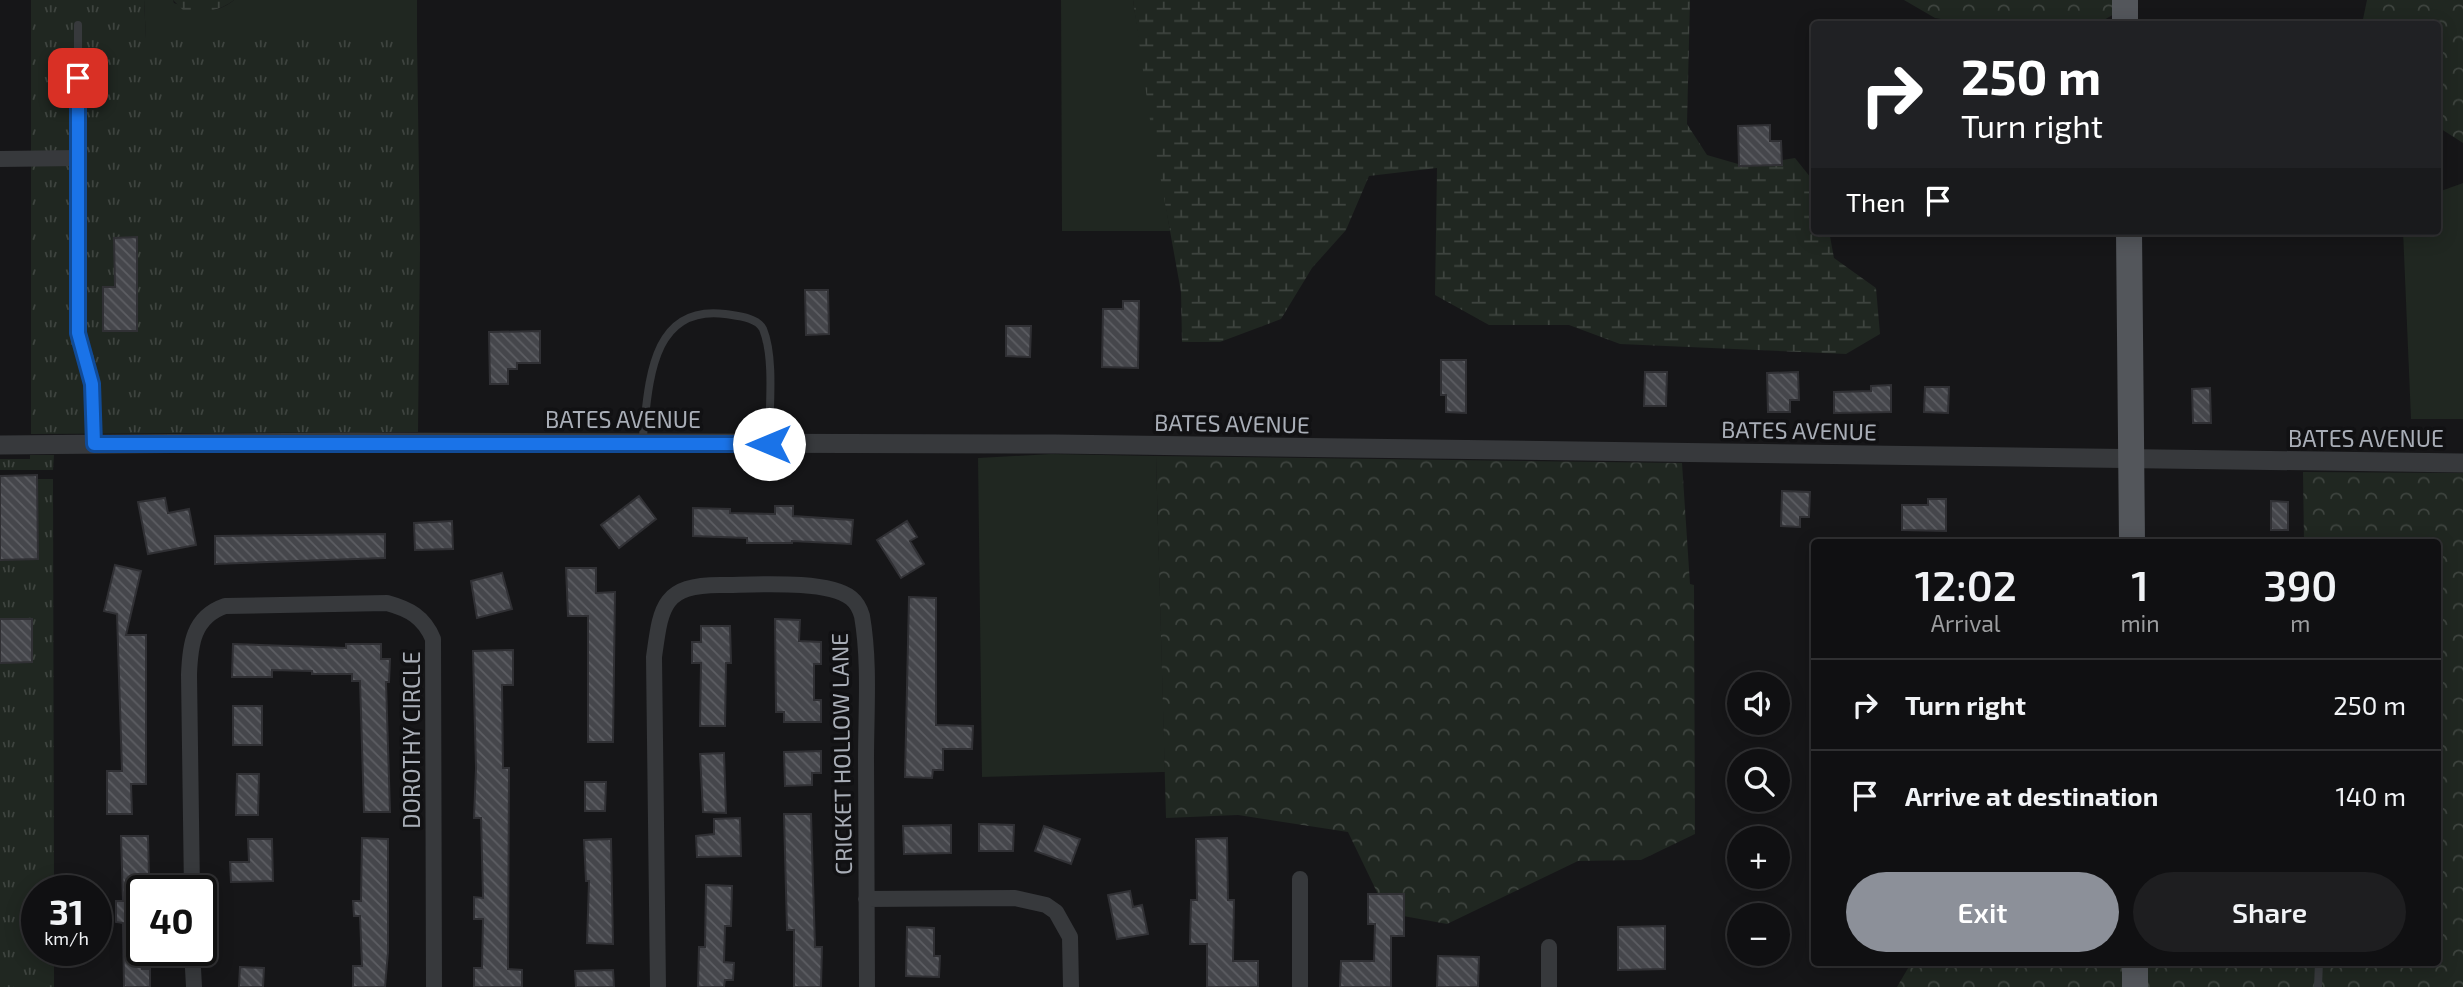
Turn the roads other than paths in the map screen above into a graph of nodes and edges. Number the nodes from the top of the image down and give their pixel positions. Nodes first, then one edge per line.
1 (2125, 0) edge
2 (2125, 21) edge
3 (78, 25) dead end
4 (79, 158) junction
5 (0, 159) edge
6 (2129, 235) edge
7 (94, 444) junction
8 (642, 444) junction
9 (769, 444) junction
10 (0, 445) edge
11 (2132, 461) junction
12 (2463, 463) edge
13 (2132, 539) edge
14 (192, 875) edge
15 (1300, 879) dead end
16 (866, 899) junction
17 (1549, 947) dead end
18 (193, 966) edge
19 (2135, 966) edge
20 (2319, 966) edge
21 (194, 987) edge
22 (434, 987) edge
23 (658, 987) edge
24 (867, 987) edge
25 (1071, 987) edge
26 (1300, 987) edge
27 (1549, 987) edge
28 (2135, 987) edge
29 (2318, 987) edge

1 - 2 main road
3 - 4 lane
4 - 5 street
4 - 7 lane
6 - 11 main road
7 - 8 street, BATES AVENUE
7 - 10 street, BATES AVENUE
8 - 9 street, BATES AVENUE
8 - 9 lane
9 - 11 street, BATES AVENUE
11 - 12 street, BATES AVENUE
11 - 13 main road
14 - 22 street, DOROTHY CIRCLE
15 - 26 street
16 - 23 street, CRICKET HOLLOW LANE
16 - 24 street, CRICKET HOLLOW LANE
16 - 25 street
17 - 27 street
18 - 21 street
19 - 28 main road
20 - 29 lane

